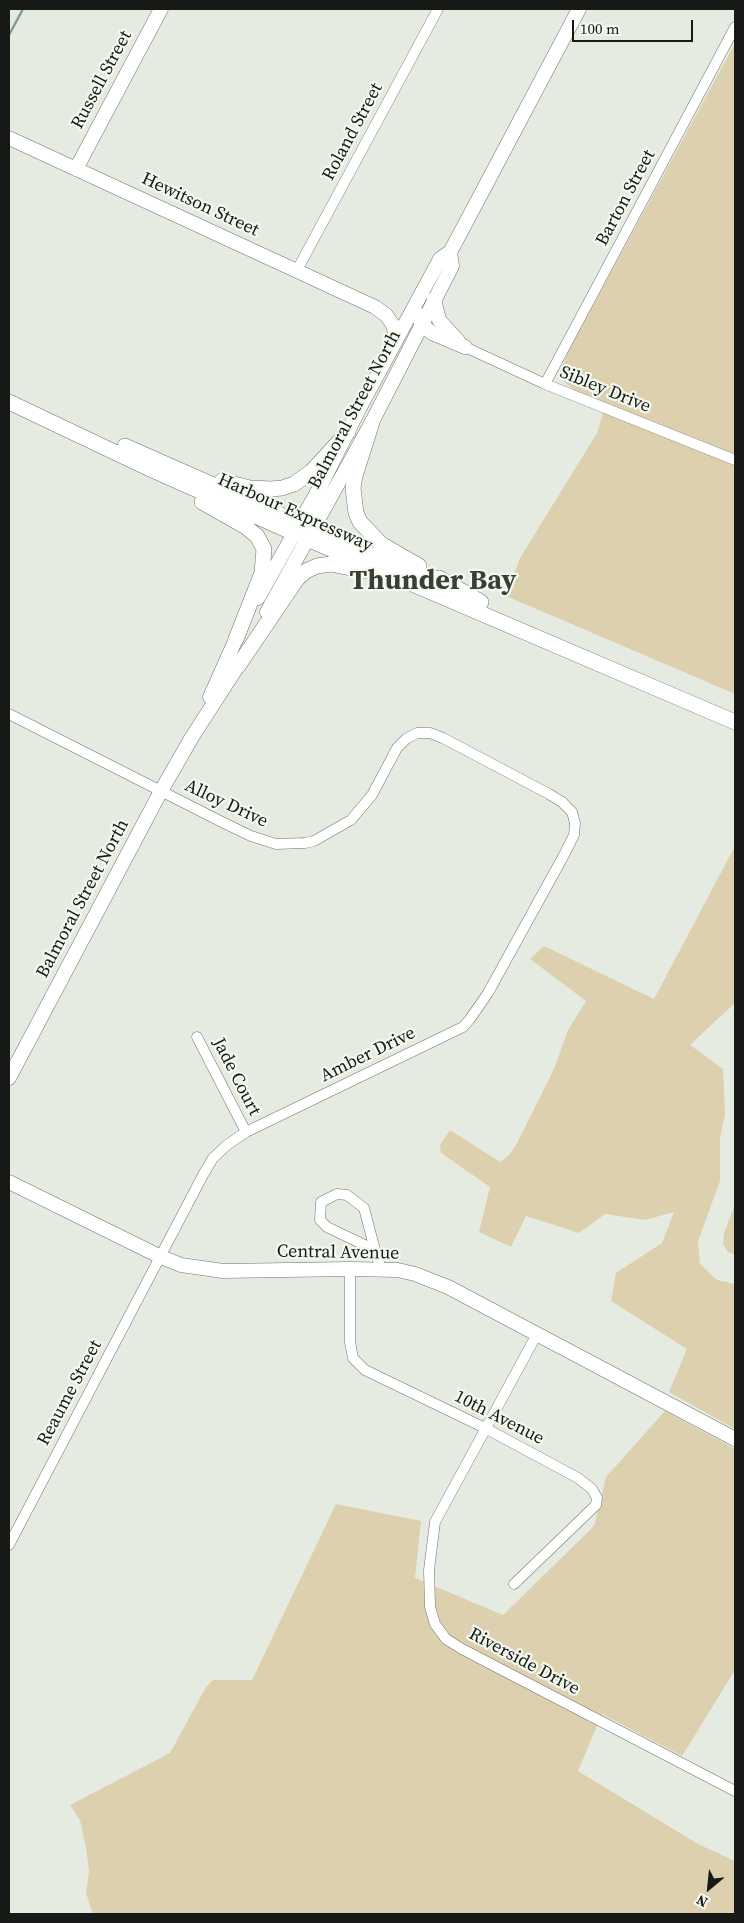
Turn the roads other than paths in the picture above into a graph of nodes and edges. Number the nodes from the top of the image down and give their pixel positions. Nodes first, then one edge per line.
1 (161, 9) edge
2 (438, 9) edge
3 (579, 9) edge
4 (735, 27) edge
5 (9, 138) edge
6 (76, 169) junction
7 (450, 252) junction
8 (296, 270) junction
9 (434, 299) junction
10 (375, 307) junction
11 (406, 321) junction
12 (421, 324) junction
13 (395, 342) junction
14 (465, 347) junction
15 (545, 384) junction
16 (9, 391) edge
17 (384, 398) junction
18 (9, 402) edge
19 (372, 422) junction
20 (348, 432) junction
21 (118, 454) junction
22 (144, 455) junction
23 (735, 460) edge
24 (303, 531) junction
25 (394, 576) junction
26 (481, 602) junction
27 (236, 639) junction
28 (238, 666) junction
29 (735, 711) edge
30 (9, 714) edge
31 (735, 722) edge
32 (192, 737) junction
33 (161, 791) junction
34 (564, 855) joint
35 (197, 1037) dead end
36 (9, 1078) edge
37 (246, 1132) junction
38 (9, 1182) edge
39 (374, 1250) junction
40 (161, 1257) junction
41 (350, 1269) junction
42 (382, 1269) junction
43 (537, 1334) junction
44 (485, 1428) junction
45 (735, 1438) edge
46 (9, 1545) edge
47 (514, 1584) dead end
48 (735, 1790) edge

1 - 6 main road, Russell Street
2 - 8 street, Roland Street
3 - 7 main road, Balmoral Street North
4 - 15 street, Barton Street
5 - 6 main road, Hewitson Street
6 - 8 main road, Hewitson Street
7 - 9 main road, Balmoral Street North
7 - 11 main road, Balmoral Street North
7 - 12 main road
8 - 10 main road, Hewitson Street
9 - 12 main road, Balmoral Street North
9 - 14 main road
10 - 11 main road, Hewitson Street
10 - 13 main road
11 - 13 main road, Balmoral Street North
11 - 17 main road
12 - 14 main road
12 - 17 main road, Balmoral Street North
13 - 20 main road, Balmoral Street North
14 - 15 street, Sibley Drive
15 - 23 street, Sibley Drive
16 - 22 main road, Harbour Expressway
17 - 19 main road, Balmoral Street North
18 - 21 main road, Harbour Expressway
19 - 24 main road, Balmoral Street North
19 - 26 main road
20 - 22 main road
20 - 24 main road, Balmoral Street North
21 - 24 main road, Harbour Expressway
21 - 27 main road
22 - 24 main road, Harbour Expressway
24 - 25 main road, Harbour Expressway
24 - 26 main road, Harbour Expressway
24 - 27 main road, Balmoral Street North
24 - 28 main road, Balmoral Street North
25 - 28 main road
25 - 31 main road, Harbour Expressway
26 - 29 main road, Harbour Expressway
27 - 32 main road, Balmoral Street North
28 - 32 main road, Balmoral Street North
30 - 33 street, Alloy Drive
32 - 33 main road, Balmoral Street North
33 - 34 street, Alloy Drive
33 - 36 main road, Balmoral Street North
34 - 37 street, Amber Drive
35 - 37 street, Jade Court
37 - 40 street, Amber Drive
38 - 40 main road, Central Avenue
39 - 39 street
39 - 42 street
40 - 41 main road, Central Avenue
40 - 46 street, Reaume Street
41 - 42 main road, Central Avenue
41 - 44 street, 10th Avenue
42 - 43 main road, Central Avenue
43 - 44 street, Riverside Drive
43 - 45 main road, Central Avenue
44 - 47 street, 10th Avenue
44 - 48 street, Riverside Drive

